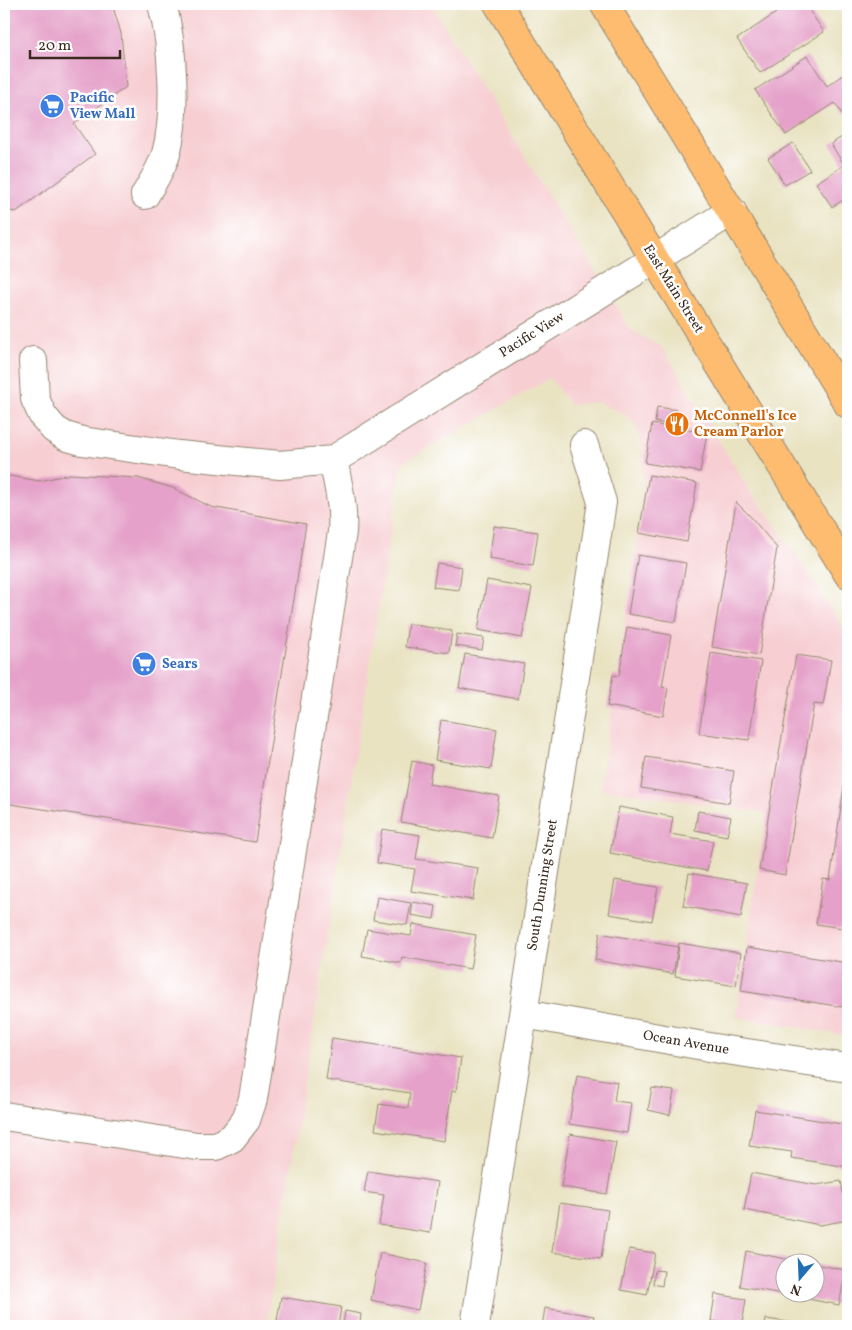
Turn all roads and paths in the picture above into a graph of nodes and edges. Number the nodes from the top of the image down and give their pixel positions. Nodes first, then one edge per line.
1 (162, 4) edge
2 (498, 4) edge
3 (604, 4) edge
4 (144, 195) dead end
5 (732, 211) junction
6 (654, 259) junction
7 (33, 361) dead end
8 (848, 404) edge
9 (584, 445) dead end
10 (333, 460) junction
11 (848, 574) edge
12 (524, 1014) junction
13 (848, 1068) edge
14 (4, 1116) edge
15 (475, 1326) edge

1 - 4 street
2 - 6 main road, East Main Street
3 - 5 main road
5 - 6 street, Pacific View
5 - 8 main road
6 - 10 street, Pacific View
6 - 11 main road, East Main Street
7 - 10 street
9 - 12 street, South Dunning Street
10 - 14 street
12 - 13 street, Ocean Avenue
12 - 15 street, South Dunning Street

